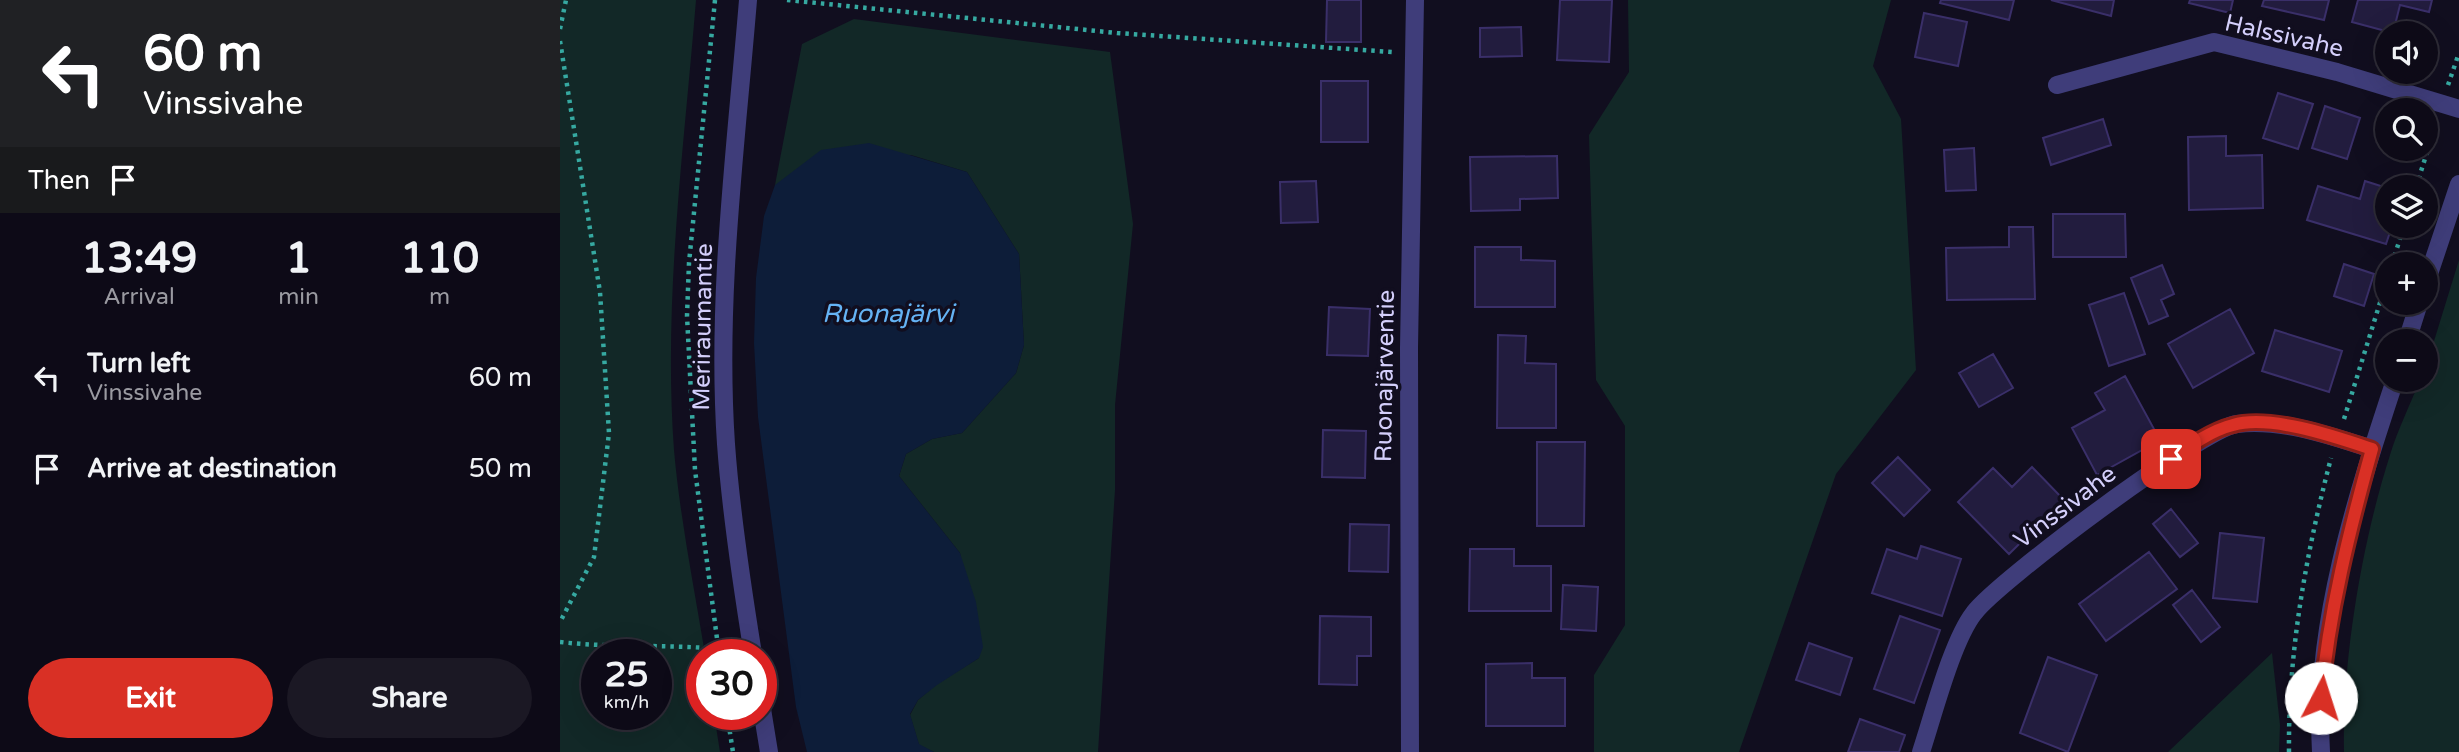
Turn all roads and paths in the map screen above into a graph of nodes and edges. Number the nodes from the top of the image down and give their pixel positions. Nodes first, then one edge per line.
1 (566, 0) edge
2 (748, 0) edge
3 (787, 0) edge
4 (1415, 0) edge
5 (560, 29) edge
6 (560, 41) edge
7 (1414, 54) junction
8 (2057, 85) dead end
9 (2459, 109) edge
10 (2459, 184) edge
11 (2437, 252) edge
12 (2376, 315) edge
13 (2391, 392) edge
14 (2336, 437) junction
15 (2372, 449) junction
16 (560, 622) edge
17 (751, 639) edge
18 (560, 642) edge
19 (686, 646) edge
20 (730, 730) edge
21 (765, 730) edge
22 (733, 752) edge
23 (769, 752) edge
24 (1410, 752) edge
25 (1921, 752) edge
26 (2289, 752) edge
27 (2321, 752) edge

1 - 5 path
2 - 17 street, Meriraumantie
3 - 7 path
4 - 7 street, Ruonajärventie
6 - 16 path
7 - 24 street, Ruonajärventie
8 - 9 street, Halssivahe
10 - 11 street
12 - 14 path
13 - 15 street
14 - 15 street, Vinssivahe
14 - 25 street, Vinssivahe
14 - 26 path
15 - 27 street
18 - 19 path
20 - 22 path
21 - 23 street

